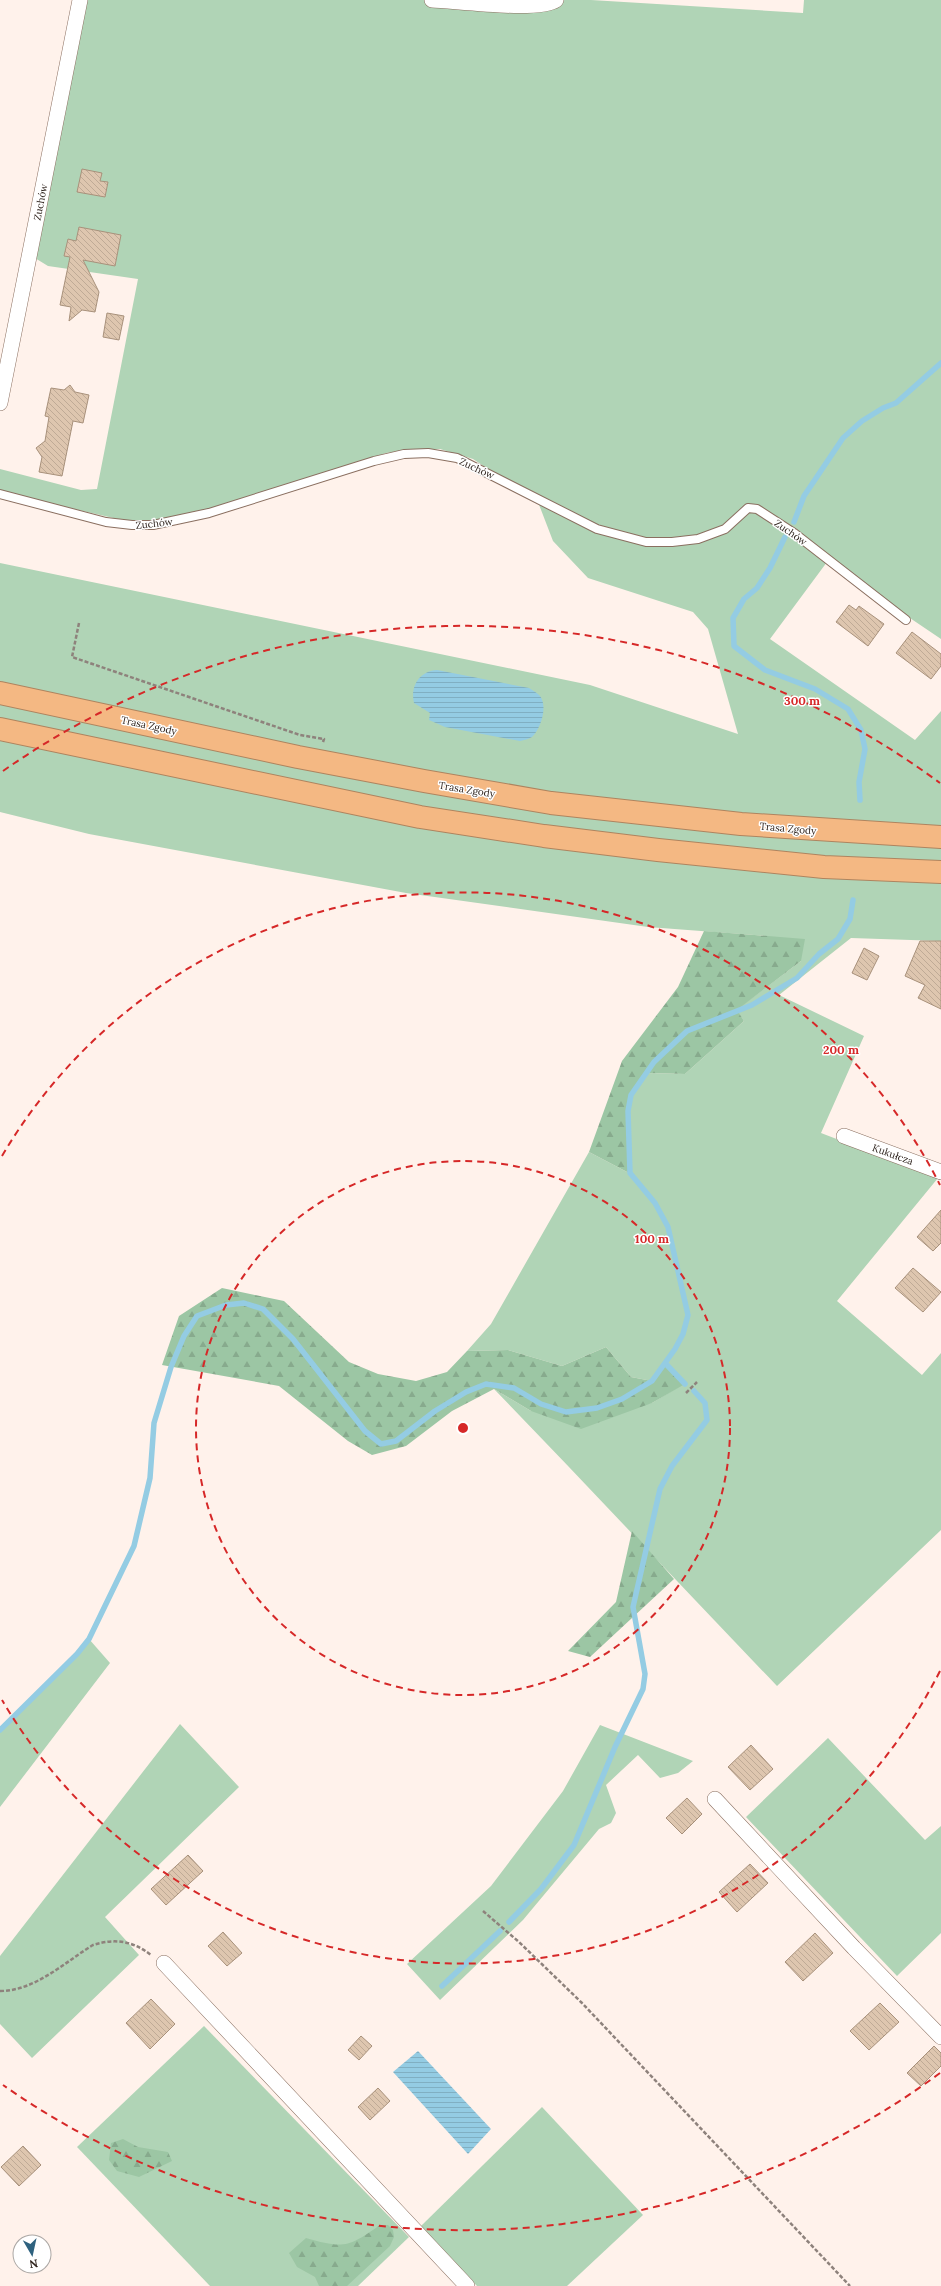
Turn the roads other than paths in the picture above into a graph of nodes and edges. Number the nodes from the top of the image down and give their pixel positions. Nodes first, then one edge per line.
1 (80, 0) edge
2 (432, 0) edge
3 (556, 0) edge
4 (0, 403) edge
5 (0, 494) edge
6 (906, 620) dead end
7 (0, 693) edge
8 (0, 729) edge
9 (941, 837) edge
10 (941, 872) edge
11 (844, 1136) dead end
12 (941, 1172) edge
13 (715, 1799) dead end
14 (164, 1963) road end
15 (941, 2036) edge
16 (467, 2286) edge

1 - 4 street, Zuchów
2 - 3 street
5 - 6 lane, Zuchów
7 - 9 highway, Trasa Zgody
8 - 10 highway
11 - 12 street, Kukułcza
13 - 15 street
14 - 16 street

